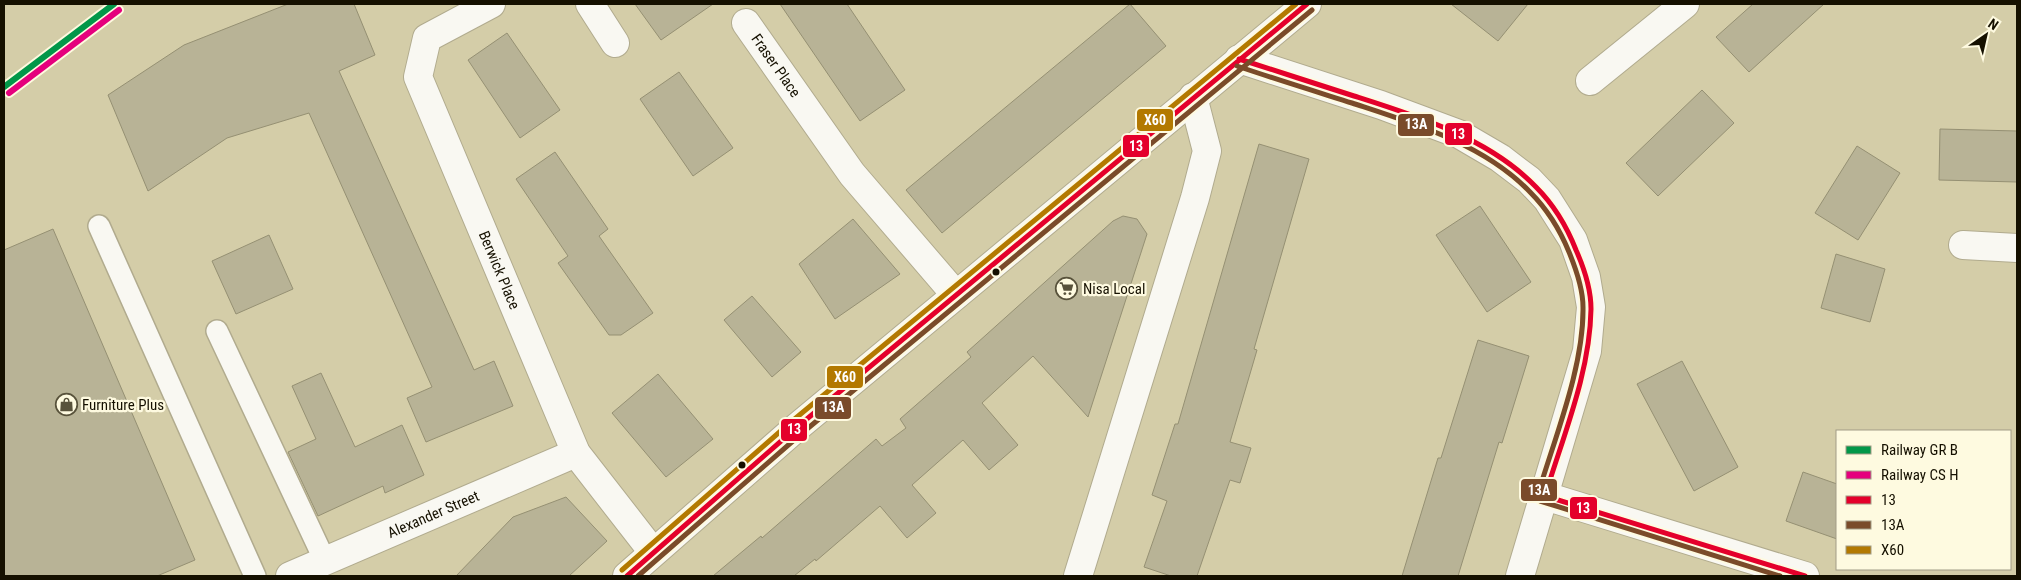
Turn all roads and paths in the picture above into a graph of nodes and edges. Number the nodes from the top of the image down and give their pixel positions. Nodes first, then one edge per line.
1 (491, 4) edge
2 (590, 4) edge
3 (1306, 4) edge
4 (1685, 4) edge
5 (746, 23) dead end
6 (615, 42) dead end
7 (1239, 59) junction
8 (1590, 81) dead end
9 (1193, 97) junction
10 (99, 226) dead end
11 (1963, 245) dead end
12 (2017, 248) edge
13 (956, 296) junction
14 (217, 331) dead end
15 (576, 453) junction
16 (1545, 496) junction
17 (653, 552) junction
18 (325, 561) junction
19 (255, 576) edge
20 (290, 576) edge
21 (627, 576) edge
22 (1078, 576) edge
23 (1520, 576) edge
24 (1805, 576) edge

1 - 15 street, Berwick Place
2 - 6 street
3 - 7 street
4 - 8 street
5 - 13 street, Fraser Place
7 - 9 street
7 - 16 street
9 - 13 street
9 - 22 street
10 - 19 lane
11 - 12 street
13 - 17 street
14 - 18 lane
15 - 17 street, Berwick Place
15 - 18 street, Alexander Street
16 - 23 street
16 - 24 street
17 - 21 street
18 - 20 street, Alexander Street

